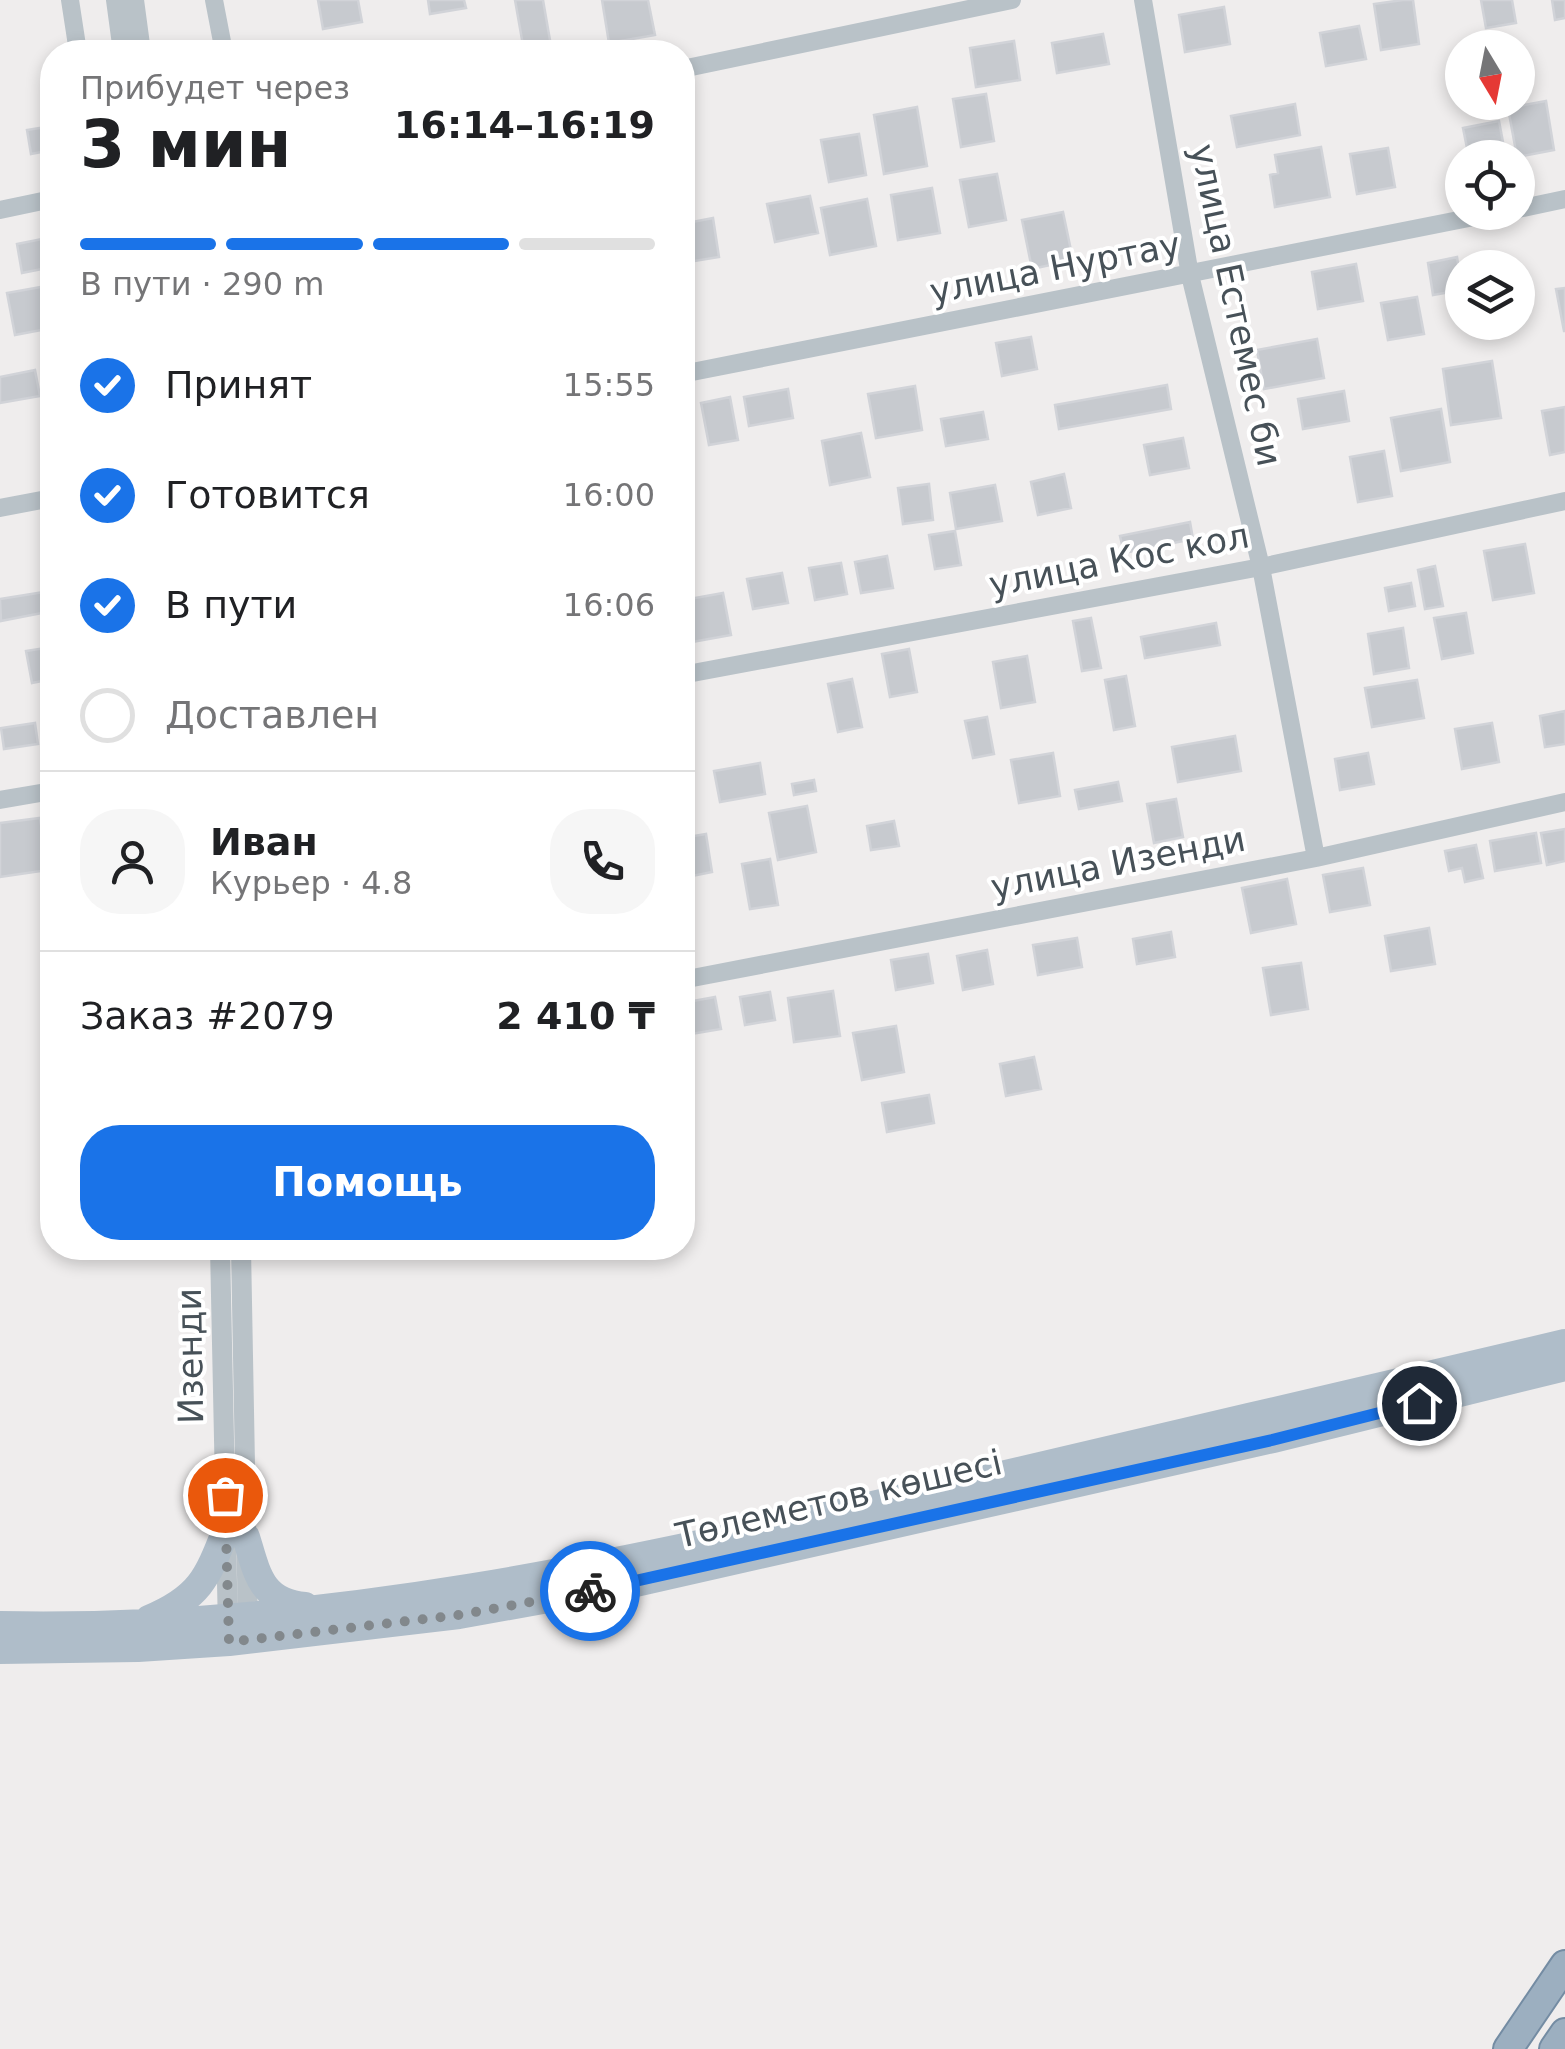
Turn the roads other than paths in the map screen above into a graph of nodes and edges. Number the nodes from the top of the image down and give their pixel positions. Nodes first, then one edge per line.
1 (70, 0) edge
2 (116, 0) edge
3 (134, 0) edge
4 (214, 0) edge
5 (1012, 0) edge
6 (1143, 0) edge
7 (76, 40) edge
8 (121, 40) edge
9 (139, 40) edge
10 (222, 40) edge
11 (695, 65) edge
12 (1565, 199) edge
13 (40, 202) edge
14 (1535, 205) edge
15 (0, 210) edge
16 (1445, 223) edge
17 (1190, 274) junction
18 (695, 371) edge
19 (40, 500) edge
20 (1565, 502) edge
21 (0, 508) edge
22 (1262, 567) junction
23 (695, 673) edge
24 (40, 792) edge
25 (0, 800) edge
26 (1565, 802) edge
27 (1316, 858) junction
28 (695, 977) edge
29 (221, 1260) edge
30 (240, 1260) edge
31 (1565, 1343) edge
32 (1565, 1366) edge
33 (236, 1534) junction
34 (342, 1606) junction
35 (0, 1625) edge
36 (135, 1625) junction
37 (238, 1630) junction
38 (0, 1650) edge
39 (1565, 1965) edge
40 (1565, 2033) edge
41 (1508, 2049) edge
42 (1554, 2049) edge

1 - 7 street
2 - 8 street
3 - 9 street
4 - 10 street
5 - 11 street
6 - 17 street, улица Естемес би
12 - 14 street
13 - 15 street
16 - 17 street, улица Нуртау
17 - 18 street, улица Нуртау
17 - 22 street, улица Естемес би
19 - 21 street
20 - 22 street, улица Кос кол
22 - 23 street, улица Кос кол
22 - 27 street, улица Естемес би
24 - 25 street
26 - 27 street, улица Изенди
27 - 28 street, улица Изенди
29 - 33 street, Изенди
30 - 33 street, Изенди
31 - 34 main road, Төлеметов көшесі
32 - 37 main road, Төлеметов көшесі
33 - 34 main road
33 - 36 main road
33 - 37 street, Изенди
34 - 37 main road, Төлеметов көшесі
35 - 36 main road, Төлеметов көшесі
36 - 37 main road, Төлеметов көшесі
37 - 38 main road, Төлеметов көшесі
39 - 41 highway
40 - 42 highway

